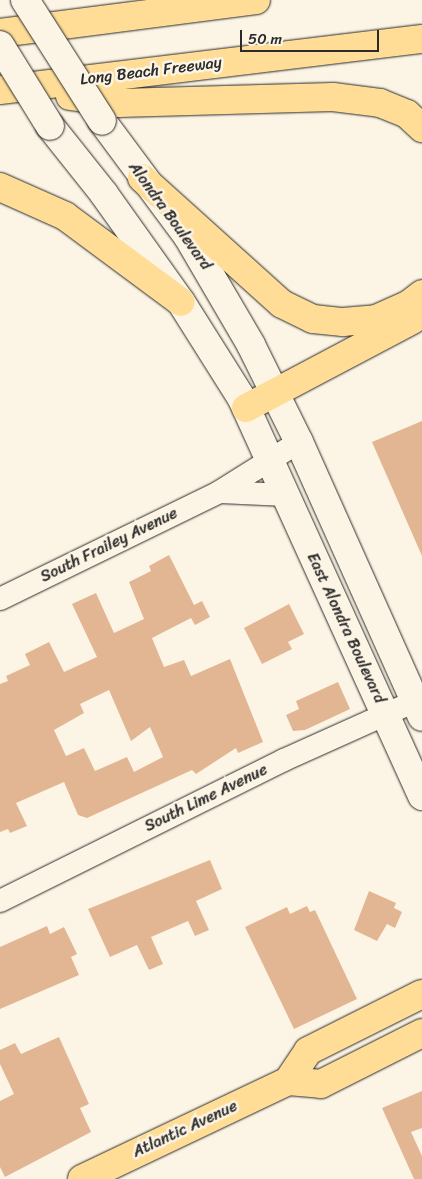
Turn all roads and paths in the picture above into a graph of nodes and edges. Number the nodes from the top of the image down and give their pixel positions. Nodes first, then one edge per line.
1 (25, 0) edge
2 (256, 0) edge
3 (0, 32) edge
4 (422, 39) edge
5 (0, 45) edge
6 (8, 89) edge
7 (422, 128) edge
8 (142, 178) junction
9 (0, 186) edge
10 (422, 294) edge
11 (181, 302) junction
12 (422, 313) edge
13 (276, 393) junction
14 (246, 408) junction
15 (299, 442) junction
16 (270, 460) junction
17 (219, 492) junction
18 (286, 495) junction
19 (0, 599) edge
20 (418, 709) edge
21 (386, 715) junction
22 (422, 796) edge
23 (0, 901) edge
24 (422, 994) edge
25 (422, 1033) edge
26 (288, 1081) junction
27 (82, 1179) edge

1 - 8 main road, Alondra Boulevard, bridge
2 - 3 main road
4 - 6 main road, Long Beach Freeway
5 - 11 main road, bridge
6 - 7 main road
8 - 10 main road
8 - 13 main road, Alondra Boulevard
9 - 11 main road
11 - 14 main road
12 - 13 main road
13 - 14 main road
13 - 15 main road, Alondra Boulevard
14 - 16 main road
15 - 16 street, South Frailey Avenue
15 - 20 main road, East Alondra Boulevard
16 - 17 street, South Frailey Avenue
16 - 18 main road, East Alondra Boulevard
17 - 18 street, South Frailey Avenue
17 - 19 street, South Frailey Avenue
18 - 21 main road, East Alondra Boulevard
20 - 21 street, South Lime Avenue
21 - 22 main road, East Alondra Boulevard
21 - 23 street, South Lime Avenue
24 - 26 main road, Atlantic Avenue
25 - 26 main road
26 - 27 main road, Atlantic Avenue

